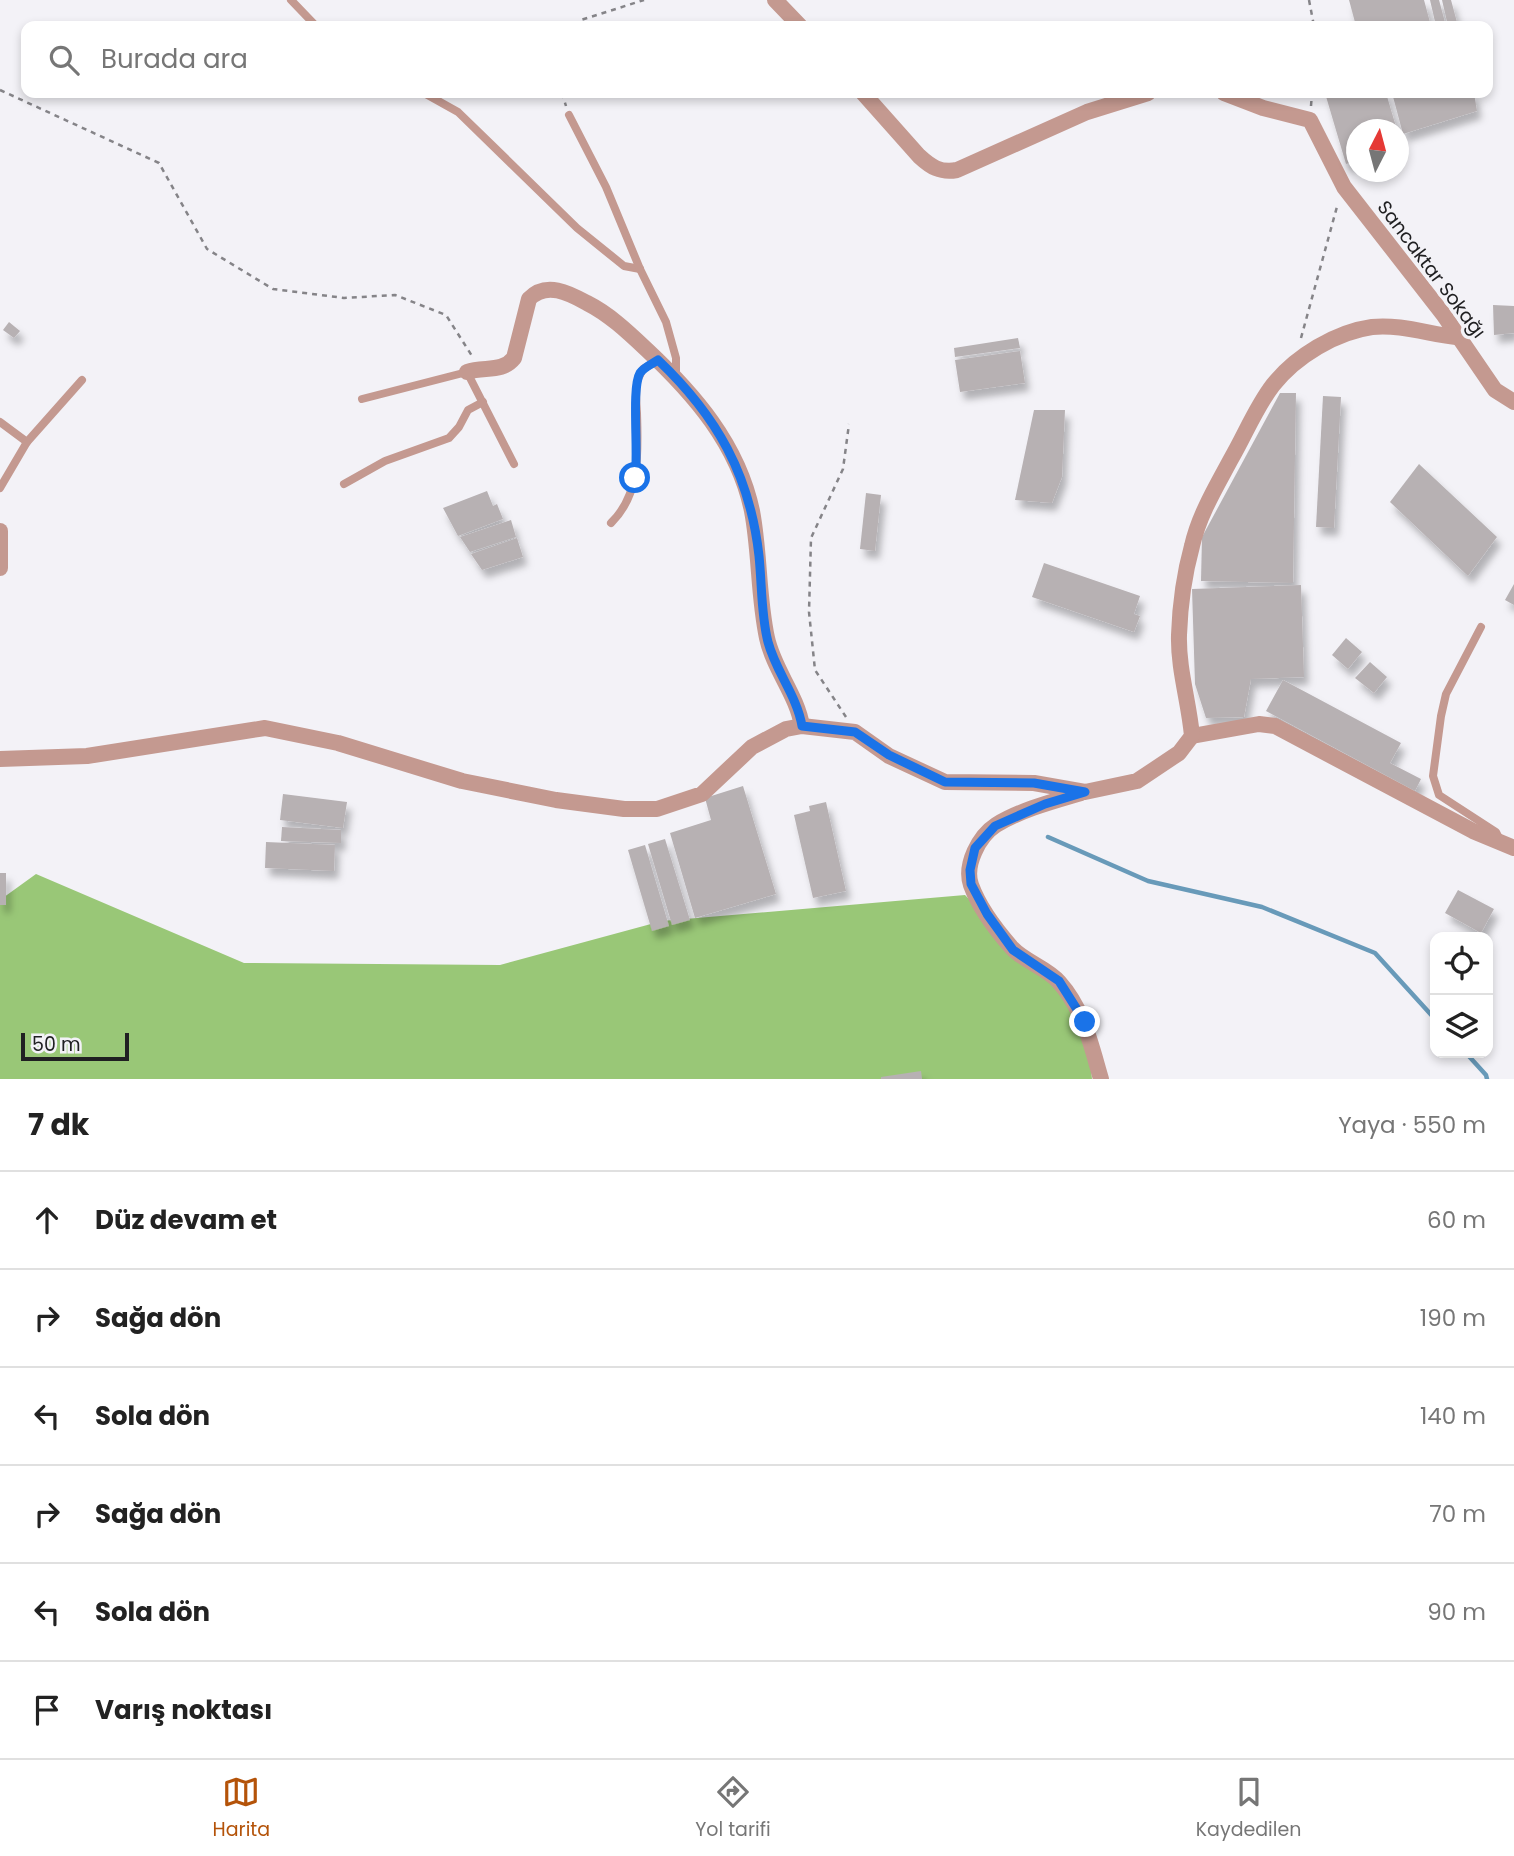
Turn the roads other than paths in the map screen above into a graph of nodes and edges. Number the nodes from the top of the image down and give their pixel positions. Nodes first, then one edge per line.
1 (291, 0) edge
2 (775, 0) edge
3 (311, 21) edge
4 (795, 21) edge
5 (433, 98) edge
6 (867, 98) edge
7 (1132, 98) edge
8 (1237, 98) edge
9 (569, 115) dead end
10 (639, 269) junction
11 (1456, 337) junction
12 (658, 360) junction
13 (473, 370) junction
14 (677, 378) junction
15 (82, 380) dead end
16 (362, 399) dead end
17 (483, 402) junction
18 (1514, 402) edge
19 (0, 422) edge
20 (27, 442) junction
21 (514, 464) dead end
22 (344, 484) dead end
23 (0, 488) edge
24 (611, 523) dead end
25 (0, 531) edge
26 (0, 568) edge
27 (1481, 627) dead end
28 (802, 726) junction
29 (1192, 736) junction
30 (0, 759) edge
31 (1085, 792) junction
32 (1507, 845) edge
33 (1101, 1079) edge

1 - 3 lane
2 - 4 street
5 - 10 lane
6 - 7 street
8 - 11 street, Sancaktar Sokağı
9 - 10 lane
10 - 14 lane
11 - 18 street, Sancaktar Sokağı
11 - 29 street
12 - 13 street
12 - 14 street
12 - 24 lane
13 - 16 lane
13 - 17 lane
14 - 28 street
15 - 20 lane
17 - 21 lane
17 - 22 lane
19 - 20 lane
20 - 23 lane
25 - 26 street
27 - 32 lane
28 - 30 street
28 - 31 street
29 - 31 street
29 - 32 street
31 - 33 street

